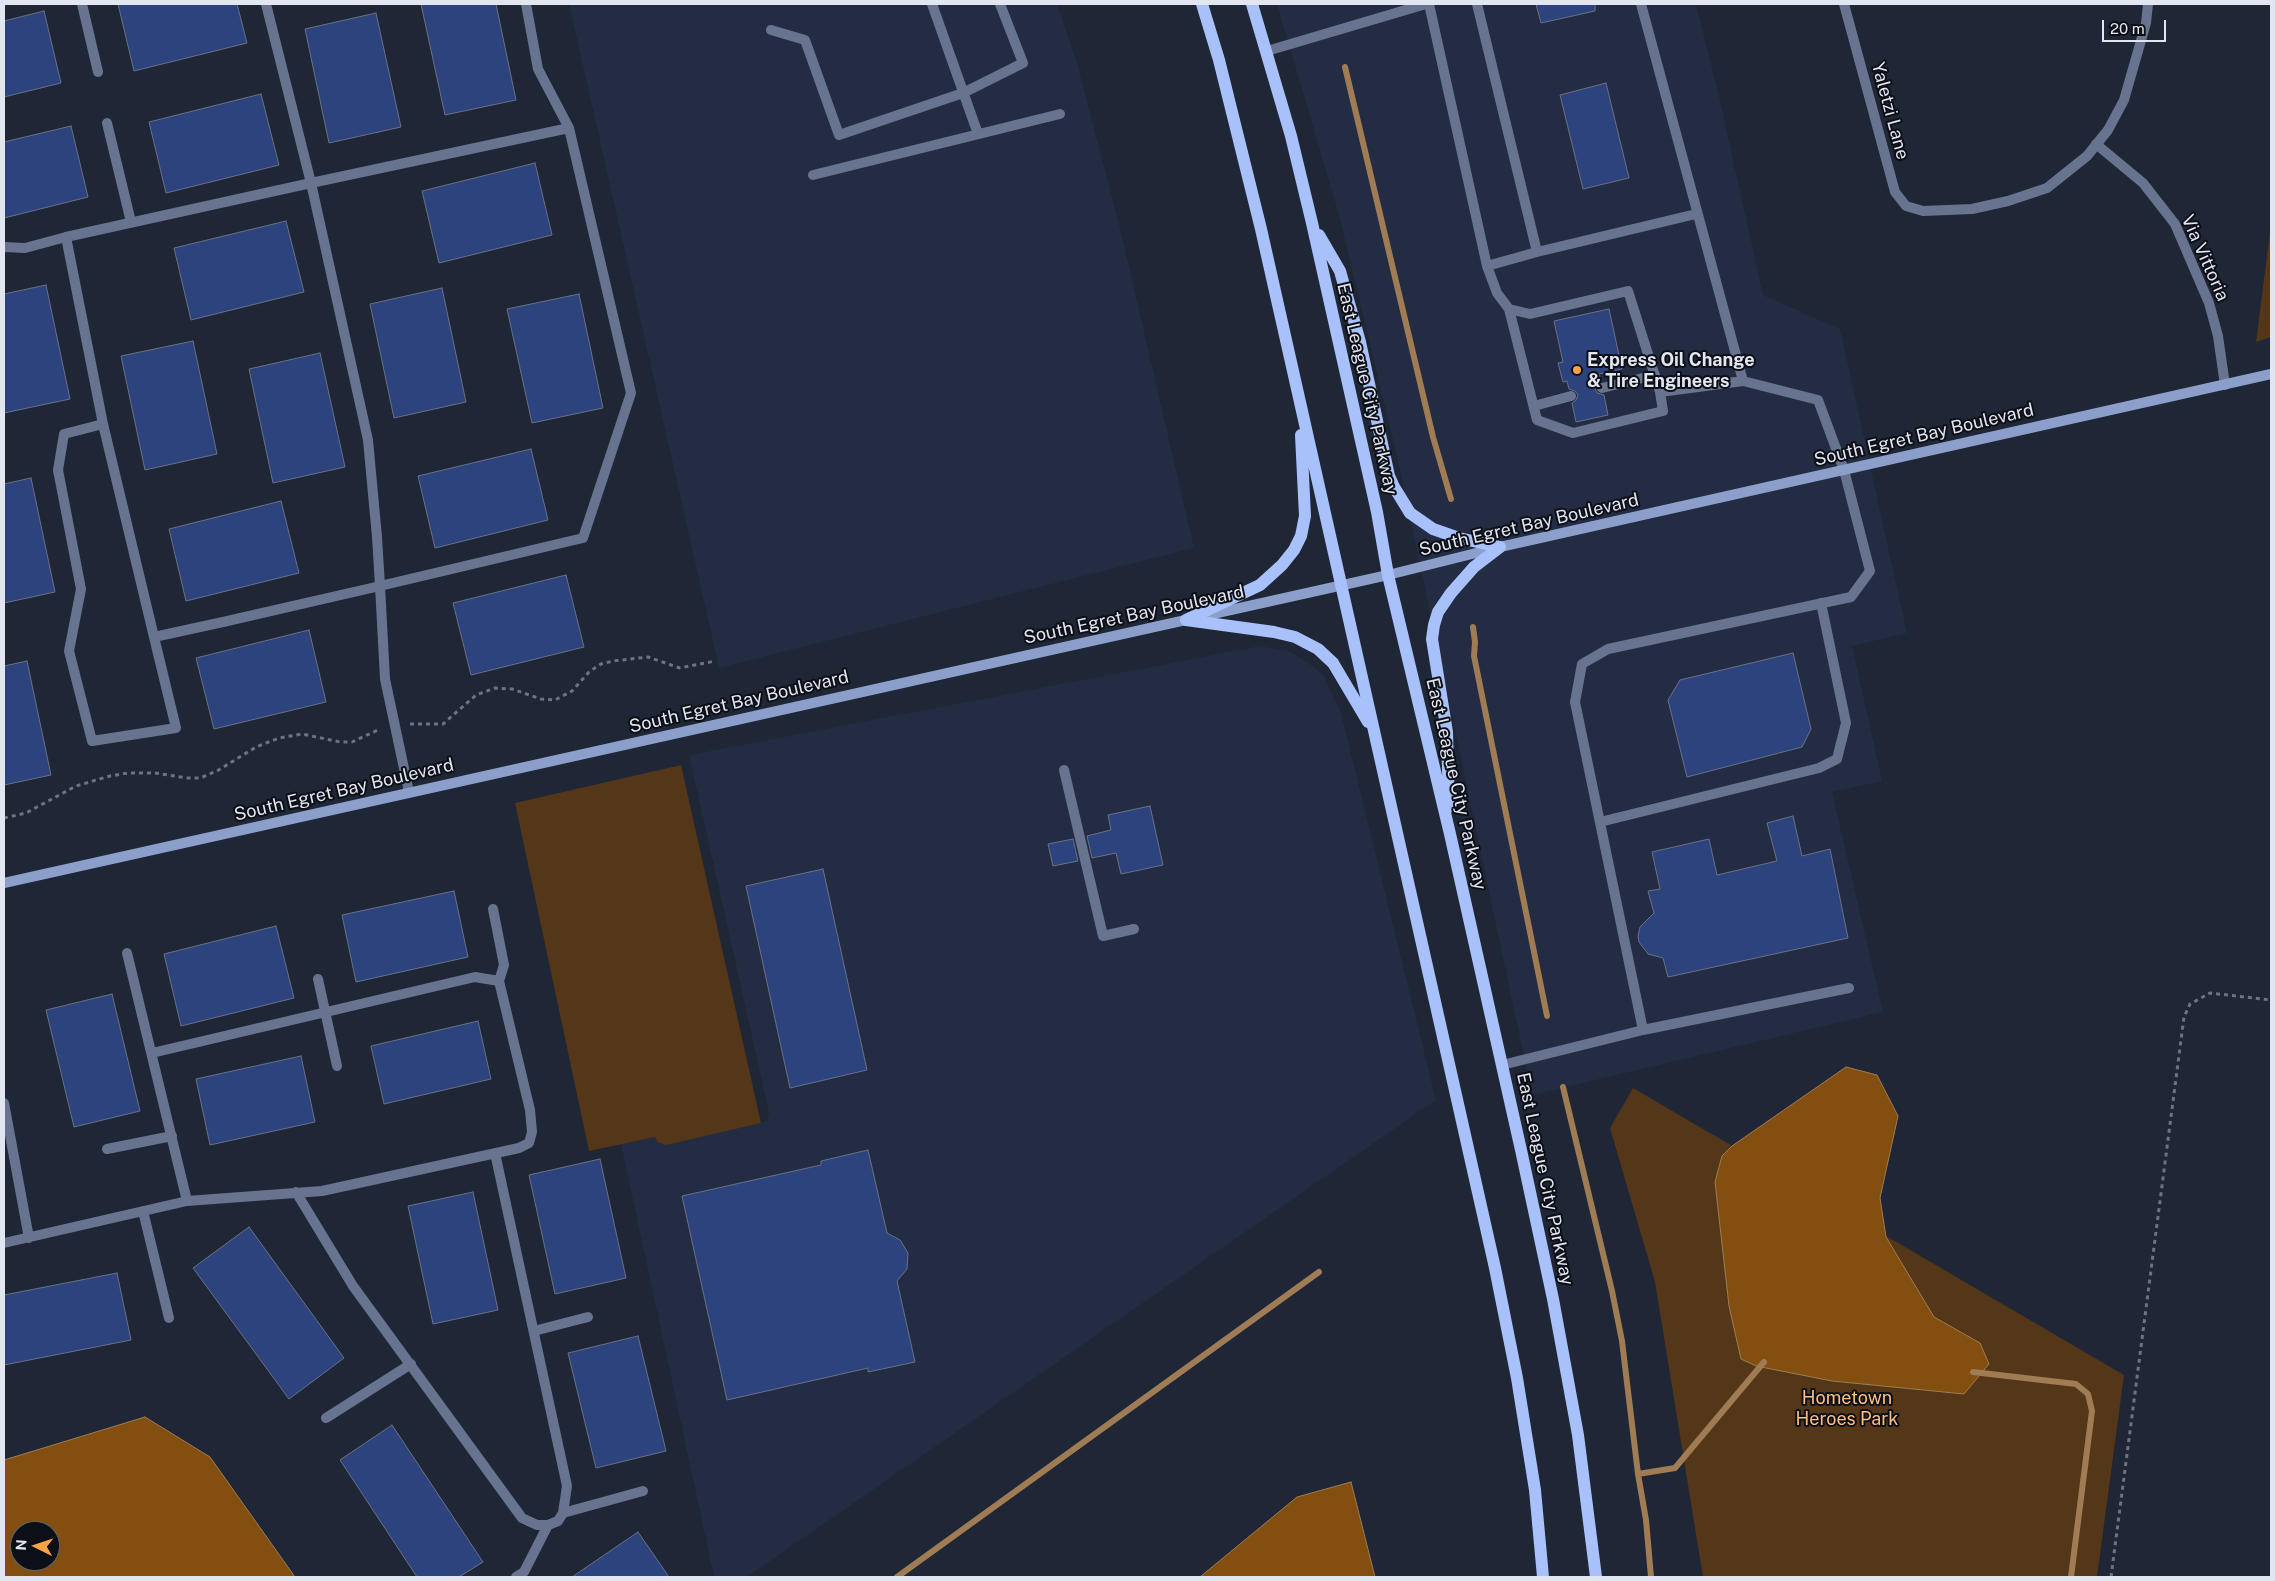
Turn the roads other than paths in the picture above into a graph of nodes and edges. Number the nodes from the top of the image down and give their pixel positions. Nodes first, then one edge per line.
1 (82, 4) edge
2 (266, 4) edge
3 (526, 4) edge
4 (932, 4) edge
5 (1000, 4) edge
6 (1202, 4) edge
7 (1252, 4) edge
8 (1428, 4) edge
9 (1477, 4) edge
10 (1641, 4) edge
11 (1844, 4) edge
12 (2148, 4) edge
13 (771, 30) dead end
14 (1268, 51) junction
15 (98, 72) dead end
16 (963, 93) junction
17 (1060, 114) dead end
18 (106, 123) dead end
19 (569, 128) junction
20 (978, 134) junction
21 (2096, 144) junction
22 (813, 175) dead end
23 (311, 184) junction
24 (1696, 214) junction
25 (131, 222) junction
26 (1312, 223) junction
27 (66, 237) junction
28 (4, 247) edge
29 (1537, 252) junction
30 (1487, 266) junction
31 (1509, 309) junction
32 (2271, 374) edge
33 (1655, 375) junction
34 (1743, 381) junction
35 (2225, 384) junction
36 (1602, 388) dead end
37 (1660, 392) junction
38 (1570, 396) dead end
39 (1300, 400) junction
40 (1534, 406) junction
41 (103, 424) junction
42 (1844, 470) junction
43 (1500, 547) junction
44 (1388, 575) junction
45 (380, 586) junction
46 (1340, 586) junction
47 (1821, 603) junction
48 (1186, 620) junction
49 (154, 637) junction
50 (1374, 734) junction
51 (1064, 770) dead end
52 (409, 792) junction
53 (1600, 822) junction
54 (1450, 834) junction
55 (4, 883) edge
56 (493, 909) dead end
57 (1134, 929) dead end
58 (127, 953) dead end
59 (318, 979) dead end
60 (499, 981) junction
61 (1849, 988) dead end
62 (325, 1012) junction
63 (1643, 1030) junction
64 (152, 1053) junction
65 (1502, 1065) junction
66 (337, 1066) dead end
67 (4, 1103) edge
68 (172, 1136) junction
69 (107, 1149) dead end
70 (495, 1153) junction
71 (296, 1192) junction
72 (187, 1201) junction
73 (143, 1211) junction
74 (29, 1238) junction
75 (4, 1243) edge
76 (588, 1317) dead end
77 (169, 1318) dead end
78 (534, 1331) junction
79 (411, 1364) junction
80 (326, 1418) dead end
81 (644, 1491) dead end
82 (563, 1513) junction
83 (548, 1525) junction
84 (516, 1577) edge
85 (1543, 1577) edge
86 (1596, 1577) edge

1 - 15 street
2 - 23 street
3 - 19 street
4 - 16 street
5 - 16 street
6 - 39 main road
7 - 14 main road, East League City Parkway
8 - 14 street
8 - 30 street
9 - 29 street
10 - 24 street
11 - 21 street, Yaletzi Lane
12 - 21 street
13 - 16 street
14 - 26 main road, East League City Parkway
16 - 20 street
17 - 20 street
18 - 25 street
19 - 23 street
19 - 45 street
20 - 22 street
21 - 35 street, Via Vittoria
23 - 25 street
23 - 45 street
24 - 29 street
24 - 34 street
25 - 27 street
26 - 43 main road
26 - 44 main road, East League City Parkway
27 - 28 street
27 - 41 street
29 - 30 street
30 - 31 street
31 - 33 street
31 - 40 street
32 - 35 main road, South Egret Bay Boulevard
33 - 36 street
33 - 37 street
34 - 37 street
34 - 42 street
35 - 42 main road, South Egret Bay Boulevard
37 - 40 street
38 - 40 street
39 - 46 main road
39 - 48 main road
41 - 49 street
41 - 49 street
42 - 43 main road, South Egret Bay Boulevard
42 - 47 street
43 - 44 main road, South Egret Bay Boulevard
43 - 54 main road
44 - 46 main road, South Egret Bay Boulevard
44 - 54 main road, East League City Parkway
45 - 49 street
45 - 52 street
46 - 48 main road, South Egret Bay Boulevard
46 - 50 main road
47 - 53 street
47 - 53 street
48 - 50 main road
48 - 52 main road, South Egret Bay Boulevard
50 - 85 main road
51 - 57 street
52 - 55 main road, South Egret Bay Boulevard
53 - 63 street
54 - 65 main road, East League City Parkway
56 - 60 street
58 - 64 street
59 - 62 street
60 - 62 street
60 - 70 street
61 - 63 street
62 - 64 street
62 - 66 street
63 - 65 street
64 - 68 street
65 - 86 main road, East League City Parkway
67 - 74 street
68 - 69 street
68 - 72 street
70 - 71 street
70 - 78 street
71 - 72 street
71 - 79 street
72 - 73 street
73 - 74 street
73 - 77 street
74 - 75 street
76 - 78 street
78 - 82 street
79 - 80 street
79 - 83 street
81 - 82 street
82 - 83 street
83 - 84 street

